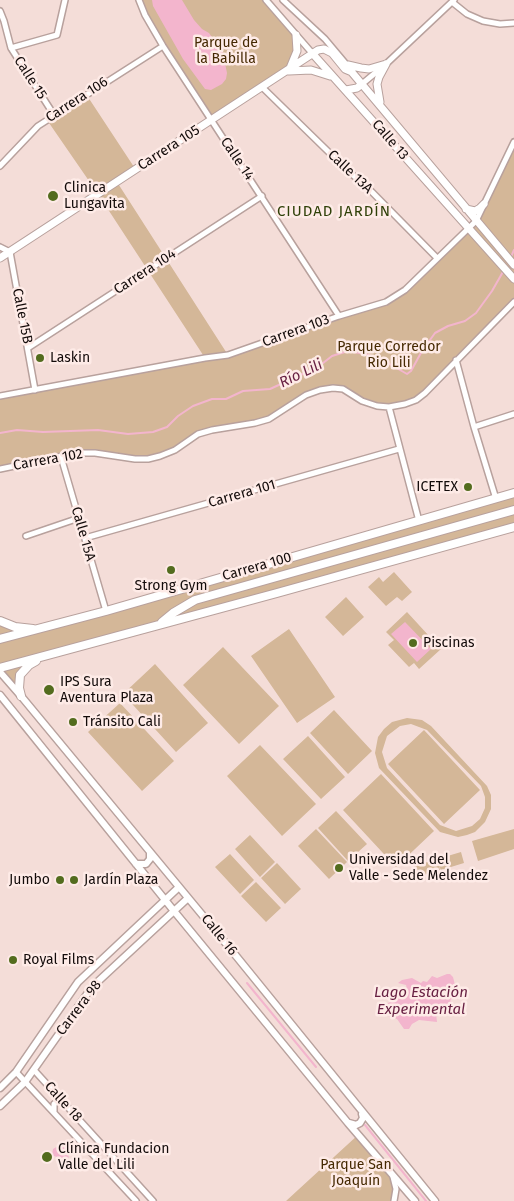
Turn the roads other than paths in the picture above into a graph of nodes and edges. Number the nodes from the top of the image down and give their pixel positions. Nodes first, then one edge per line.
1 (65, 0) edge
2 (139, 0) edge
3 (266, 0) edge
4 (284, 0) edge
5 (453, 1) edge
6 (0, 11) edge
7 (514, 23) edge
8 (296, 35) junction
9 (163, 46) junction
10 (11, 48) junction
11 (312, 53) junction
12 (346, 64) junction
13 (386, 64) junction
14 (286, 72) junction
15 (352, 72) junction
16 (334, 78) junction
17 (362, 84) junction
18 (262, 87) junction
19 (346, 90) junction
20 (384, 109) junction
21 (54, 115) junction
22 (211, 121) junction
23 (514, 142) edge
24 (0, 166) edge
25 (262, 196) junction
26 (484, 204) junction
27 (466, 209) junction
28 (476, 220) junction
29 (469, 229) junction
30 (0, 248) edge
31 (10, 252) junction
32 (0, 258) edge
33 (437, 258) junction
34 (514, 264) edge
35 (514, 280) edge
36 (514, 302) edge
37 (339, 316) junction
38 (28, 348) junction
39 (456, 360) junction
40 (35, 390) junction
41 (0, 396) edge
42 (389, 408) junction
43 (514, 414) edge
44 (474, 427) junction
45 (399, 449) junction
46 (61, 457) junction
47 (0, 469) edge
48 (514, 493) edge
49 (496, 499) junction
50 (514, 510) edge
51 (79, 518) junction
52 (419, 521) junction
53 (514, 526) edge
54 (26, 536) dead end
55 (85, 538) junction
56 (106, 611) junction
57 (0, 621) edge
58 (158, 625) junction
59 (40, 629) junction
60 (0, 639) edge
61 (66, 650) junction
62 (0, 668) edge
63 (0, 672) edge
64 (21, 696) junction
65 (1, 697) edge
66 (150, 853) junction
67 (136, 864) junction
68 (179, 887) junction
69 (188, 898) junction
70 (165, 900) junction
71 (174, 911) junction
72 (131, 932) junction
73 (130, 951) junction
74 (34, 1070) junction
75 (16, 1072) junction
76 (25, 1082) junction
77 (0, 1088) edge
78 (349, 1097) junction
79 (63, 1102) junction
80 (0, 1106) edge
81 (54, 1112) junction
82 (348, 1123) junction
83 (390, 1170) junction
84 (136, 1201) edge
85 (153, 1201) edge
86 (394, 1201) edge
87 (415, 1201) edge
88 (435, 1201) edge

1 - 10 street
2 - 9 street, Calle 14
3 - 8 street, Calle 13
4 - 12 street, Calle 13
5 - 7 street
5 - 13 street
6 - 10 street, Calle 15
8 - 11 street, Calle 13
8 - 14 main road
9 - 21 street, Carrera 106
9 - 22 street, Calle 14
10 - 21 street, Calle 15
11 - 14 main road, Carrera 105
11 - 15 main road
11 - 16 main road, Calle 13
12 - 13 main road
12 - 15 main road, Calle 13
13 - 17 street
13 - 20 main road
14 - 16 main road
14 - 18 main road, Carrera 105
15 - 17 main road, Calle 13
16 - 19 main road, Calle 13
17 - 19 main road
17 - 20 main road, Calle 13
18 - 22 main road, Carrera 105
18 - 33 street, Calle 13A
19 - 29 main road, Calle 13
20 - 27 main road, Calle 13
21 - 24 street, Carrera 106
22 - 25 street, Calle 14
22 - 31 main road, Carrera 105
23 - 26 street, Carrera 103
25 - 37 street, Calle 14
25 - 38 street, Carrera 104
26 - 27 main road
26 - 28 street, Carrera 103
27 - 28 main road, Calle 13
28 - 29 street, Carrera 103
28 - 34 main road, Calle 13
29 - 33 street, Carrera 103
29 - 35 main road, Calle 13
30 - 31 street
31 - 32 main road, Carrera 105
31 - 38 street, Calle 15B
33 - 37 street, Carrera 103
36 - 39 street
37 - 40 street, Carrera 103
38 - 40 street, Calle 15B
39 - 42 street
39 - 44 street
40 - 41 street, Carrera 103
42 - 45 street
42 - 46 street, Carrera 102
43 - 44 street
44 - 49 street
45 - 52 street
45 - 55 street, Carrera 101
46 - 47 street, Carrera 102
46 - 51 street, Calle 15A
48 - 49 main road, Carrera 100
49 - 52 main road, Carrera 100
50 - 58 main road
51 - 54 street
51 - 55 street, Calle 15A
52 - 56 main road, Carrera 100
53 - 58 main road
55 - 56 street, Calle 15A
56 - 59 main road, Carrera 100
57 - 59 main road
58 - 61 main road
59 - 60 main road, Carrera 100
61 - 62 main road
61 - 64 main road
63 - 64 street, Calle 16
64 - 66 street, Calle 16
65 - 67 street, Calle 16
66 - 67 street
66 - 68 street, Calle 16
67 - 70 street, Calle 16
68 - 69 street, Calle 16
68 - 70 street, Carrera 98
69 - 71 street, Carrera 98
69 - 78 street, Calle 16
70 - 71 street, Calle 16
70 - 72 street, Carrera 98
71 - 73 street, Carrera 98
71 - 82 street, Calle 16
72 - 73 street
72 - 75 street, Carrera 98
73 - 74 street, Carrera 98
74 - 76 street, Carrera 98
74 - 79 street, Calle 18
75 - 76 street, Calle 18
75 - 77 street, Carrera 98
76 - 80 street, Carrera 98
76 - 81 street, Calle 18
78 - 82 street
78 - 88 street, Calle 16
79 - 81 street
79 - 85 street, Calle 18
81 - 84 street, Calle 18
82 - 83 street, Calle 16
83 - 86 street
83 - 87 street, Calle 16

